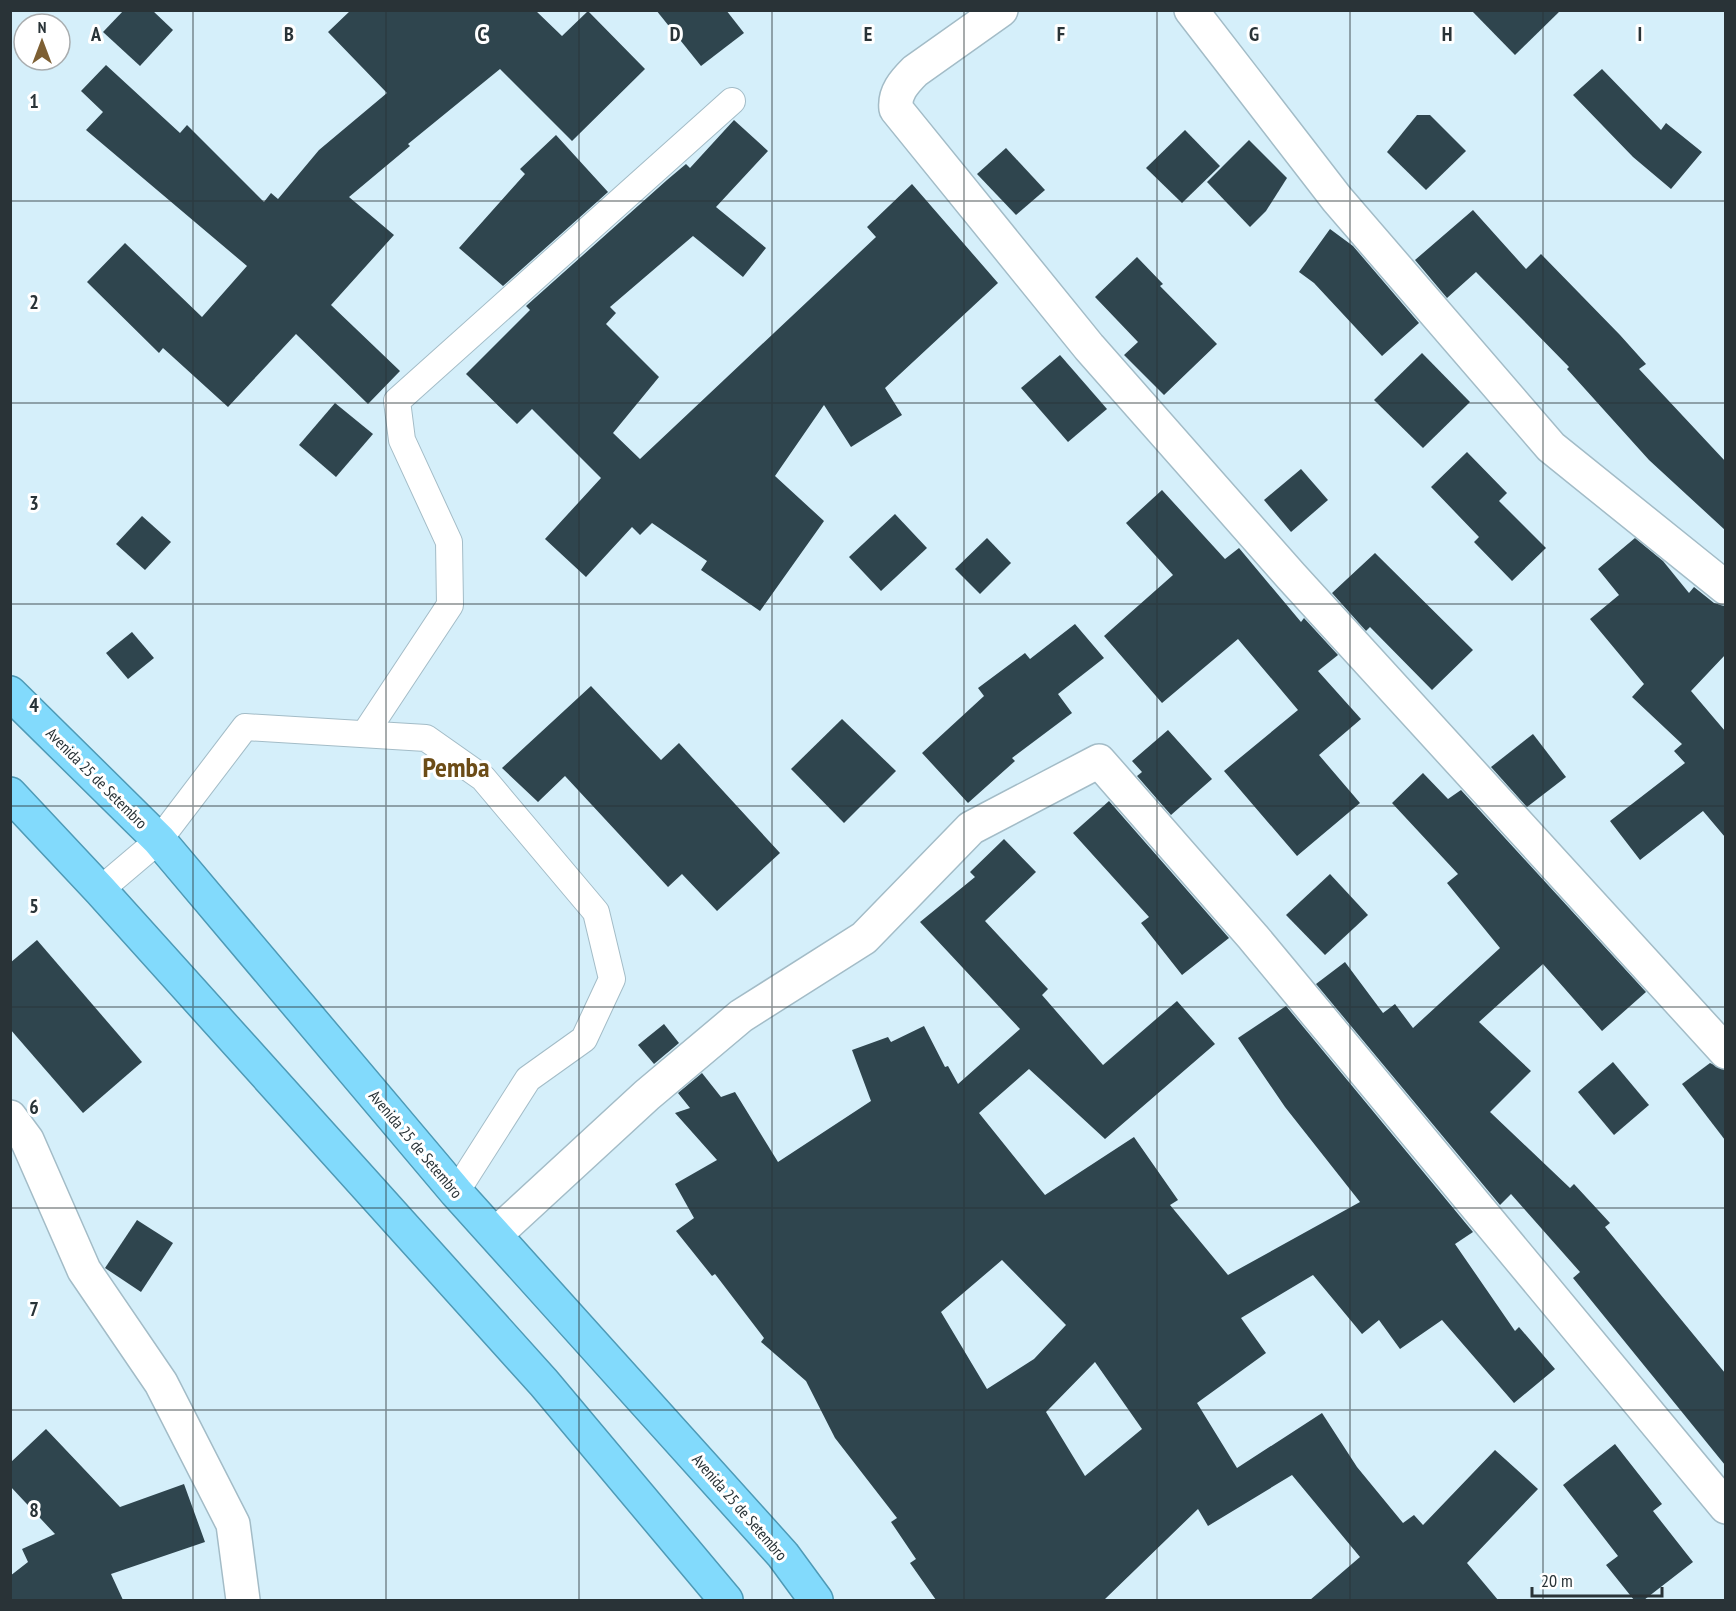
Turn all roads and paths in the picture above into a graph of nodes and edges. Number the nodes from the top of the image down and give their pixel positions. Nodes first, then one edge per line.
1 (1001, 10) edge
2 (1191, 10) edge
3 (732, 100) dead end
4 (1725, 588) edge
5 (10, 693) edge
6 (366, 732) junction
7 (10, 794) edge
8 (159, 840) junction
9 (100, 890) junction
10 (1725, 1052) edge
11 (10, 1117) edge
12 (456, 1192) junction
13 (496, 1234) junction
14 (1725, 1507) edge
15 (243, 1600) edge
16 (726, 1600) edge
17 (816, 1600) edge

1 - 10 street
2 - 4 street
3 - 6 lane
5 - 8 highway, Avenida 25 de Setembro
6 - 8 lane
6 - 12 lane
7 - 9 highway
8 - 9 lane
8 - 12 highway, Avenida 25 de Setembro
9 - 16 highway
11 - 15 street
12 - 13 highway, Avenida 25 de Setembro
13 - 14 street
13 - 17 highway, Avenida 25 de Setembro

